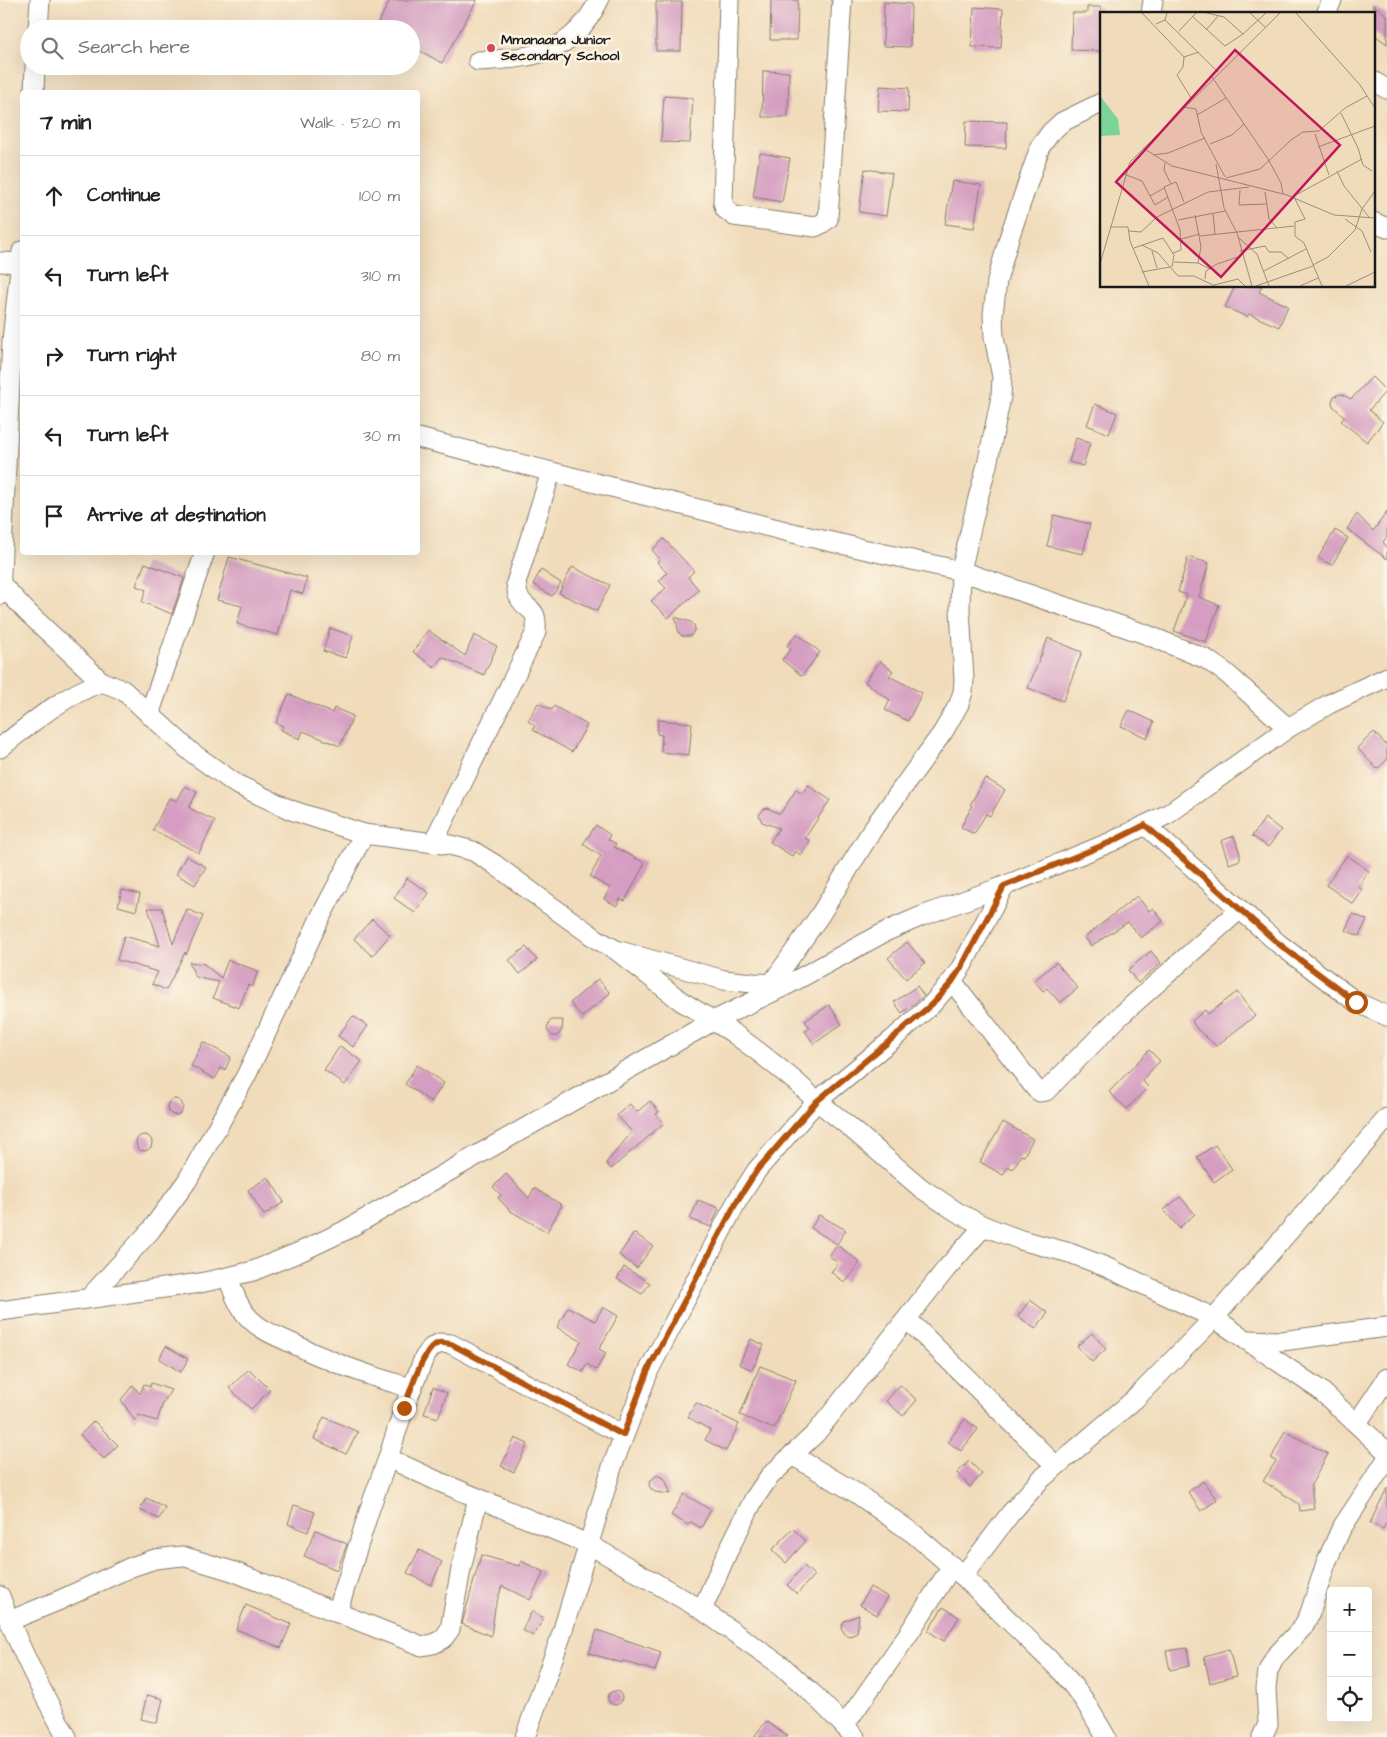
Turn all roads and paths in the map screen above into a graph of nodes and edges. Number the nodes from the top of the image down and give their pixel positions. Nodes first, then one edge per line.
1 (40, 0) edge
2 (599, 0) edge
3 (729, 0) edge
4 (842, 0) edge
5 (1332, 0) edge
6 (1327, 12) edge
7 (39, 20) edge
8 (478, 61) dead end
9 (35, 75) edge
10 (1374, 82) edge
11 (1387, 89) edge
12 (34, 90) edge
13 (1100, 103) edge
14 (1374, 222) edge
15 (1387, 228) edge
16 (20, 257) edge
17 (0, 262) edge
18 (20, 299) edge
19 (18, 341) edge
20 (420, 439) edge
21 (551, 472) junction
22 (204, 555) edge
23 (961, 571) junction
24 (0, 584) edge
25 (0, 595) edge
26 (1387, 662) edge
27 (1382, 680) edge
28 (102, 682) junction
29 (149, 715) junction
30 (1288, 728) junction
31 (0, 748) edge
32 (1145, 825) junction
33 (364, 834) junction
34 (433, 843) junction
35 (1004, 886) junction
36 (1239, 910) junction
37 (616, 950) junction
38 (952, 982) junction
39 (780, 984) junction
40 (1387, 1016) edge
41 (713, 1021) junction
42 (817, 1101) junction
43 (1387, 1118) edge
44 (984, 1226) junction
45 (228, 1277) junction
46 (89, 1298) junction
47 (0, 1311) edge
48 (1214, 1318) junction
49 (906, 1319) junction
50 (1387, 1327) edge
51 (1247, 1340) junction
52 (1387, 1378) edge
53 (412, 1388) junction
54 (1357, 1423) junction
55 (623, 1435) junction
56 (1387, 1452) edge
57 (792, 1455) junction
58 (388, 1458) junction
59 (1387, 1459) edge
60 (1056, 1466) junction
61 (478, 1498) junction
62 (590, 1545) junction
63 (958, 1571) junction
64 (0, 1596) edge
65 (702, 1610) junction
66 (337, 1613) junction
67 (9, 1621) junction
68 (849, 1731) edge
69 (67, 1737) edge
70 (525, 1737) edge
71 (1106, 1737) edge
72 (1262, 1737) edge

1 - 7 street
2 - 8 street
3 - 4 street
5 - 6 street
9 - 12 street
10 - 11 street
13 - 23 street
14 - 15 street
16 - 17 street
18 - 19 street
19 - 24 street
20 - 21 street
21 - 23 street
21 - 34 street
22 - 29 street
23 - 30 street
23 - 39 street
24 - 25 street
24 - 28 street
26 - 27 street
27 - 30 street
28 - 29 street
28 - 31 street
29 - 33 street
30 - 32 street
32 - 35 street
32 - 36 street
33 - 34 street
33 - 46 street
34 - 37 street
35 - 38 street
35 - 39 street
36 - 38 street
36 - 40 street
37 - 39 street
37 - 41 street
38 - 42 street
39 - 41 street
41 - 42 street
41 - 45 street
42 - 44 street
42 - 55 street
43 - 48 street
44 - 48 street
44 - 49 street
45 - 46 street
45 - 53 street
46 - 47 street
48 - 51 street
48 - 60 street
49 - 57 street
49 - 60 street
50 - 51 street
51 - 54 street
52 - 54 street
53 - 55 street
53 - 58 street
54 - 56 street
55 - 62 street
57 - 63 street
57 - 65 street
58 - 61 street
58 - 66 street
59 - 72 street
60 - 63 street
61 - 62 street
61 - 66 street
62 - 65 street
62 - 70 street
63 - 68 street
63 - 71 street
64 - 67 street
65 - 68 street
66 - 67 street
67 - 69 street

